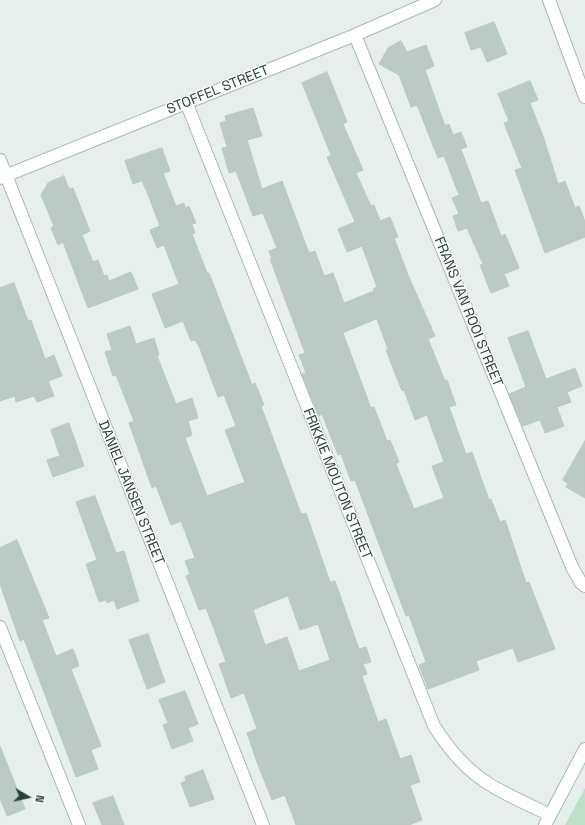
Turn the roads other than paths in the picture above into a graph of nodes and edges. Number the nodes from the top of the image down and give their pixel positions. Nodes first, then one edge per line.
1 (435, 0) edge
2 (549, 0) edge
3 (355, 35) junction
4 (585, 97) edge
5 (186, 102) junction
6 (0, 160) edge
7 (3, 176) edge
8 (585, 586) edge
9 (0, 627) edge
10 (585, 749) edge
11 (547, 820) edge
12 (79, 825) edge
13 (263, 825) edge

1 - 3 street, STOFFEL STREET
2 - 4 street
3 - 5 street, STOFFEL STREET
3 - 8 street, FRANS VAN ROOI STREET
5 - 7 street, STOFFEL STREET
5 - 11 street, FRIKKIE MOUTON STREET
6 - 7 street, DANIEL JANSEN STREET
7 - 13 street, DANIEL JANSEN STREET
9 - 12 street
10 - 11 street

